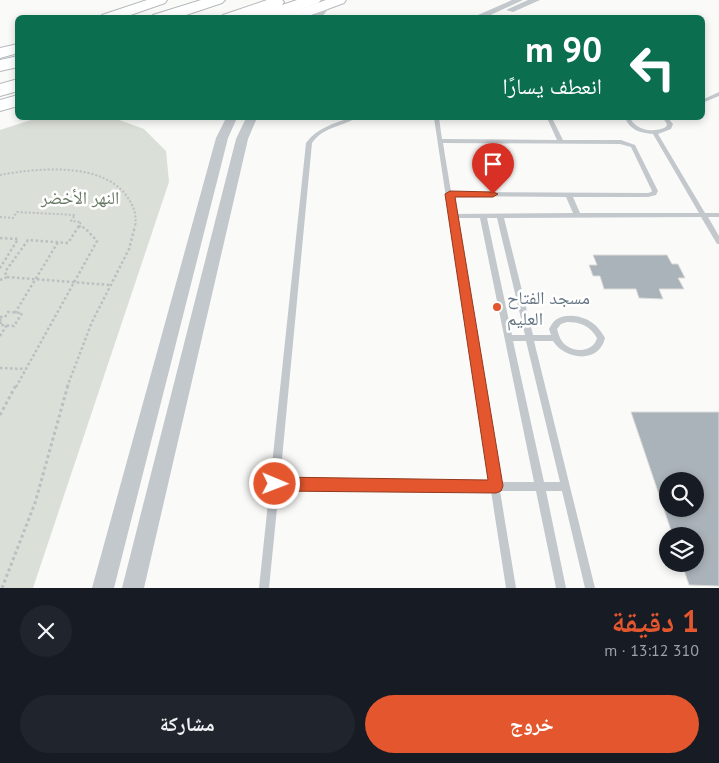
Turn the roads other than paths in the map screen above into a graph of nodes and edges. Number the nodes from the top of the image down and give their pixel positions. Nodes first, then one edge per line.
1 (160, 0) edge
2 (190, 0) edge
3 (217, 0) edge
4 (282, 0) edge
5 (312, 0) edge
6 (519, 0) edge
7 (536, 0) edge
8 (334, 2) edge
9 (116, 15) edge
10 (146, 15) edge
11 (169, 15) edge
12 (239, 15) edge
13 (267, 15) edge
14 (297, 15) edge
15 (319, 15) edge
16 (482, 15) edge
17 (500, 15) edge
18 (15, 49) edge
19 (0, 53) edge
20 (15, 62) edge
21 (0, 66) edge
22 (15, 85) edge
23 (0, 90) edge
24 (719, 94) edge
25 (15, 101) edge
26 (705, 101) edge
27 (0, 106) edge
28 (230, 120) edge
29 (249, 120) edge
30 (348, 120) edge
31 (436, 120) edge
32 (551, 120) edge
33 (629, 120) edge
34 (669, 120) edge
35 (656, 133) junction
36 (440, 141) junction
37 (561, 142) junction
38 (450, 194) junction
39 (569, 195) junction
40 (576, 215) junction
41 (704, 215) junction
42 (719, 215) edge
43 (453, 216) junction
44 (483, 216) junction
45 (500, 216) junction
46 (719, 242) edge
47 (529, 337) junction
48 (508, 338) junction
49 (554, 338) junction
50 (275, 484) junction
51 (496, 486) junction
52 (540, 487) junction
53 (565, 487) junction
54 (103, 588) edge
55 (133, 588) edge
56 (264, 588) edge
57 (511, 588) edge
58 (561, 588) edge
59 (590, 588) edge

1 - 9 main road
2 - 10 highway
3 - 11 highway
4 - 12 highway
5 - 13 highway
6 - 16 street
7 - 17 street
8 - 14 main road
8 - 15 street
18 - 19 main road
20 - 21 highway
22 - 23 highway
24 - 26 lane
25 - 27 main road
28 - 54 street
29 - 55 street
30 - 50 lane
31 - 36 lane
32 - 37 lane
33 - 35 lane
34 - 35 lane
35 - 41 lane
36 - 37 lane
36 - 38 lane
37 - 39 lane
38 - 39 lane
38 - 43 lane
39 - 40 lane
40 - 41 lane
40 - 45 lane
41 - 42 lane
41 - 46 lane
43 - 44 lane
43 - 51 lane
44 - 45 lane
44 - 48 lane
45 - 47 lane
47 - 48 lane
47 - 49 lane
47 - 53 lane
48 - 52 lane
49 - 49 lane
50 - 51 lane
50 - 56 lane
51 - 52 lane
51 - 57 lane
52 - 53 lane
52 - 58 lane
53 - 59 lane

